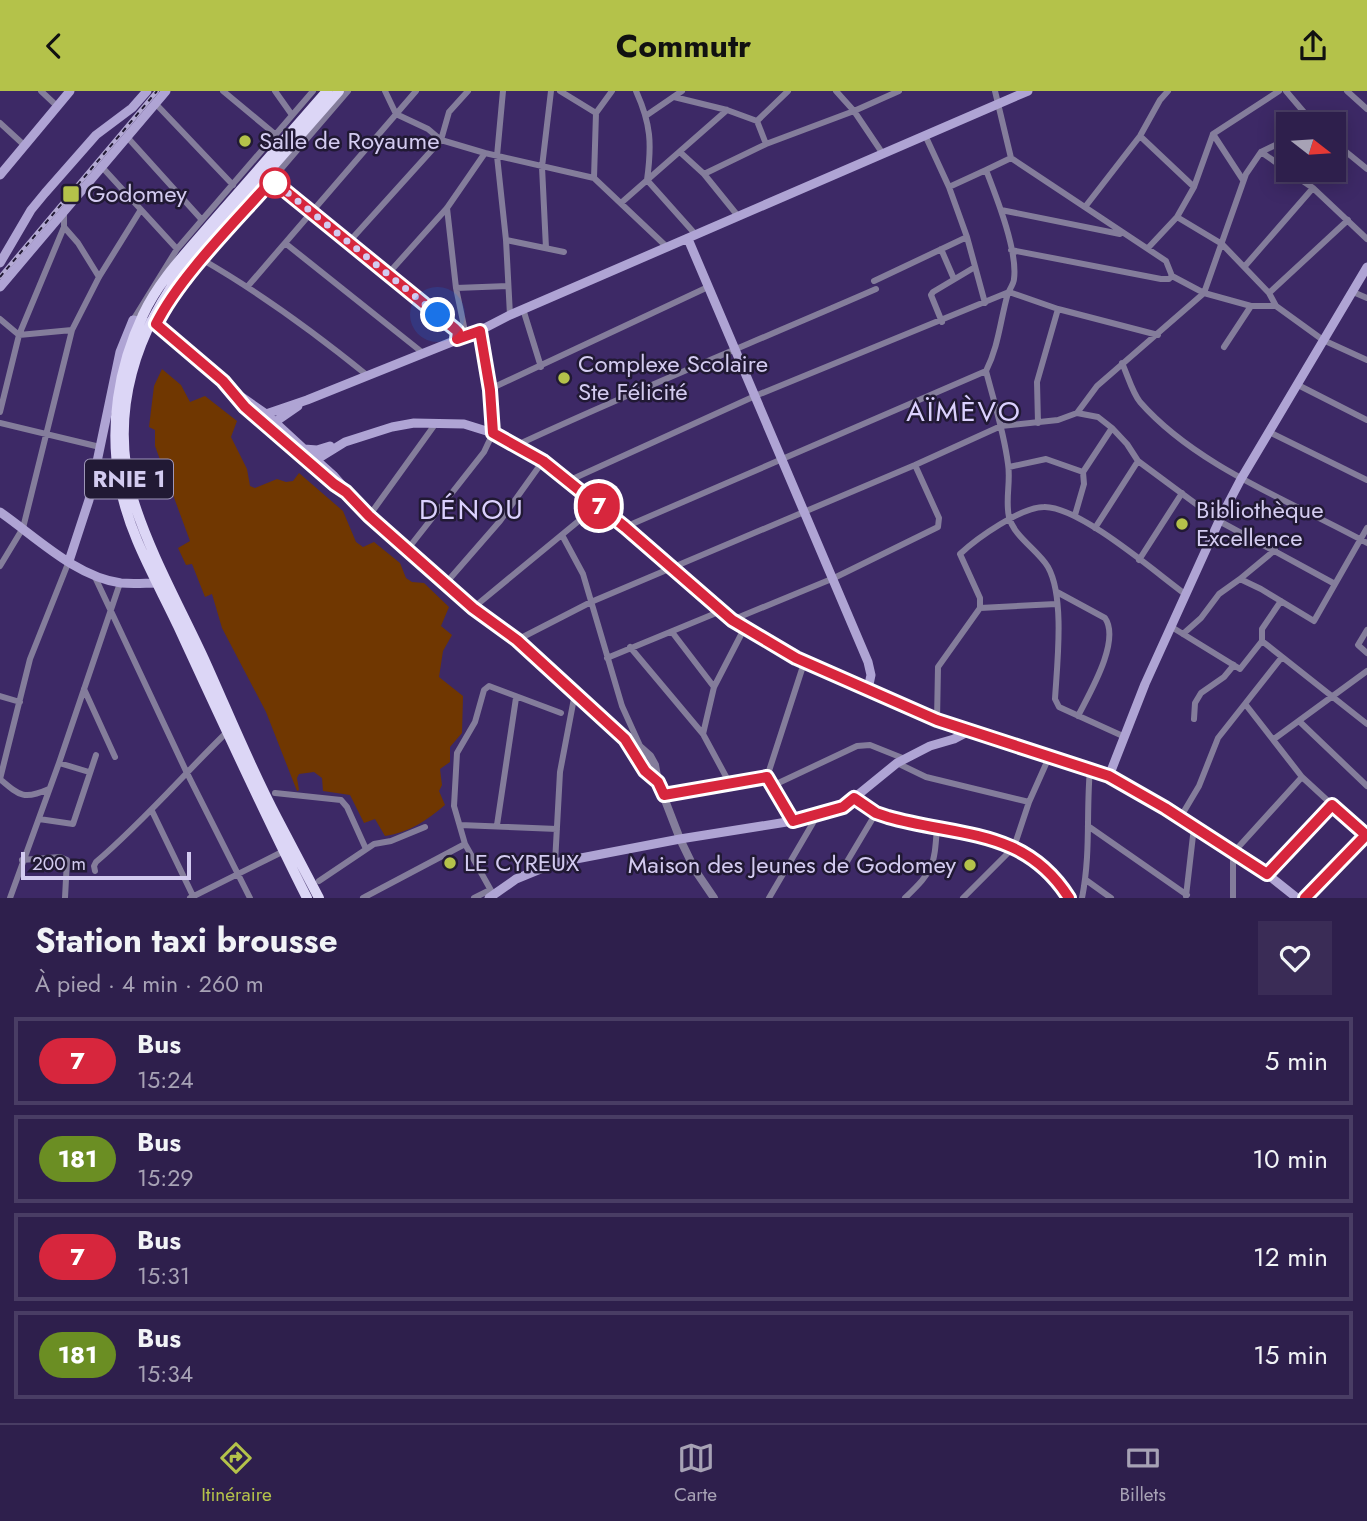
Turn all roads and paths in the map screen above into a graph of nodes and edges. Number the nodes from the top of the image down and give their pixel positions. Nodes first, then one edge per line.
1 (41, 91) edge
2 (69, 91) edge
3 (147, 91) edge
4 (166, 91) edge
5 (223, 91) edge
6 (275, 91) edge
7 (313, 91) edge
8 (327, 91) edge
9 (339, 91) edge
10 (348, 91) edge
11 (385, 91) edge
12 (416, 91) edge
13 (468, 91) edge
14 (551, 91) edge
15 (560, 91) edge
16 (612, 91) edge
17 (636, 91) edge
18 (682, 91) edge
19 (787, 91) edge
20 (836, 91) edge
21 (899, 91) edge
22 (995, 91) edge
23 (1028, 91) edge
24 (1168, 91) edge
25 (1279, 91) edge
26 (1286, 91) edge
27 (1347, 91) edge
28 (504, 92) edge
29 (674, 97) junction
30 (155, 103) junction
31 (999, 104) junction
32 (57, 106) junction
33 (1367, 109) edge
34 (727, 110) junction
35 (854, 111) junction
36 (1304, 112) edge
37 (597, 113) junction
38 (396, 114) junction
39 (292, 115) junction
40 (647, 115) junction
41 (757, 121) junction
42 (0, 123) edge
43 (1213, 134) junction
44 (276, 135) junction
45 (925, 135) junction
46 (1140, 136) junction
47 (128, 138) junction
48 (440, 140) junction
49 (766, 143) junction
50 (24, 145) junction
51 (1276, 145) edge
52 (1261, 152) junction
53 (1346, 152) edge
54 (485, 153) junction
55 (681, 153) junction
56 (883, 154) junction
57 (497, 156) junction
58 (1011, 157) junction
59 (102, 167) junction
60 (542, 167) junction
61 (1367, 169) edge
62 (986, 170) junction
63 (704, 174) junction
64 (0, 175) edge
65 (594, 178) junction
66 (272, 180) junction
67 (647, 180) junction
68 (1243, 180) junction
69 (233, 185) junction
70 (949, 187) junction
71 (1194, 187) junction
72 (1313, 188) junction
73 (621, 204) junction
74 (1085, 207) junction
75 (447, 208) junction
76 (1001, 210) junction
77 (140, 211) junction
78 (64, 213) junction
79 (311, 213) junction
80 (738, 216) junction
81 (1177, 217) junction
82 (202, 220) junction
83 (1348, 220) junction
84 (64, 227) junction
85 (1125, 235) junction
86 (692, 237) junction
87 (967, 237) junction
88 (1367, 239) edge
89 (506, 240) junction
90 (285, 243) junction
91 (348, 243) junction
92 (1222, 244) junction
93 (668, 248) junction
94 (1148, 248) junction
95 (177, 249) junction
96 (546, 249) junction
97 (942, 249) junction
98 (1011, 250) junction
99 (564, 252) dead end
100 (203, 260) junction
101 (0, 263) edge
102 (1245, 266) junction
103 (975, 267) junction
104 (1367, 267) edge
105 (387, 275) junction
106 (1172, 276) junction
107 (99, 277) junction
108 (954, 279) junction
109 (874, 281) dead end
110 (248, 286) junction
111 (508, 286) junction
112 (0, 287) edge
113 (708, 287) junction
114 (456, 288) junction
115 (876, 289) dead end
116 (1009, 292) junction
117 (1353, 292) junction
118 (1204, 293) junction
119 (1269, 293) junction
120 (1367, 298) edge
121 (985, 303) junction
122 (1251, 306) junction
123 (1276, 306) junction
124 (523, 309) junction
125 (1058, 309) junction
126 (510, 315) junction
127 (0, 319) edge
128 (145, 322) junction
129 (942, 322) junction
130 (72, 330) junction
131 (480, 331) junction
132 (19, 335) junction
133 (1157, 335) junction
134 (462, 338) junction
135 (1322, 340) junction
136 (1224, 347) dead end
137 (736, 350) junction
138 (423, 353) junction
139 (1367, 360) edge
140 (1122, 363) junction
141 (541, 367) junction
142 (986, 371) junction
143 (368, 376) junction
144 (1298, 385) junction
145 (230, 390) junction
146 (490, 390) junction
147 (755, 397) junction
148 (307, 400) junction
149 (0, 412) edge
150 (266, 414) junction
151 (1077, 414) junction
152 (1367, 420) edge
153 (0, 423) edge
154 (271, 423) junction
155 (436, 423) junction
156 (1038, 423) junction
157 (1001, 426) junction
158 (1112, 428) junction
159 (1269, 432) junction
160 (45, 433) junction
161 (493, 433) junction
162 (517, 445) junction
163 (100, 447) junction
164 (312, 457) junction
165 (782, 459) junction
166 (543, 461) junction
167 (1138, 461) junction
168 (915, 465) junction
169 (1009, 467) junction
170 (1083, 473) junction
171 (1241, 478) junction
172 (1367, 480) edge
173 (568, 481) junction
174 (1182, 493) junction
175 (598, 505) junction
176 (0, 512) edge
177 (806, 512) junction
178 (1075, 515) junction
179 (369, 516) junction
180 (1009, 519) junction
181 (1219, 521) junction
182 (625, 527) junction
183 (23, 528) junction
184 (1095, 528) junction
185 (1367, 528) edge
186 (562, 535) junction
187 (1364, 541) edge
188 (407, 550) junction
189 (1275, 550) junction
190 (69, 561) junction
191 (1139, 561) junction
192 (0, 566) edge
193 (674, 569) junction
194 (93, 574) junction
195 (834, 578) junction
196 (1240, 579) junction
197 (120, 583) junction
198 (159, 583) junction
199 (446, 583) junction
200 (1335, 584) junction
201 (1057, 593) junction
202 (1185, 594) junction
203 (1281, 601) junction
204 (591, 602) junction
205 (1056, 604) junction
206 (473, 608) junction
207 (980, 608) junction
208 (110, 609) junction
209 (721, 611) junction
210 (732, 620) junction
211 (1170, 626) junction
212 (745, 627) junction
213 (1367, 630) edge
214 (671, 632) junction
215 (1183, 634) junction
216 (517, 640) junction
217 (1262, 641) junction
218 (631, 647) junction
219 (1367, 653) edge
220 (1282, 657) junction
221 (607, 658) junction
222 (804, 663) junction
223 (1234, 665) junction
224 (1367, 671) edge
225 (714, 687) junction
226 (84, 688) junction
227 (868, 689) junction
228 (575, 693) junction
229 (0, 696) edge
230 (1332, 697) junction
231 (516, 698) junction
232 (20, 702) junction
233 (1246, 705) junction
234 (561, 713) dead end
235 (599, 716) joint
236 (1078, 716) junction
237 (1194, 719) dead end
238 (937, 720) junction
239 (1299, 721) junction
240 (1367, 724) edge
241 (971, 730) junction
242 (227, 732) junction
243 (704, 734) junction
244 (1126, 737) junction
245 (625, 739) junction
246 (1274, 739) junction
247 (642, 748) junction
248 (96, 755) dead end
249 (1050, 755) junction
250 (116, 757) dead end
251 (901, 761) junction
252 (59, 763) junction
253 (1090, 769) junction
254 (187, 771) junction
255 (89, 772) junction
256 (1109, 776) junction
257 (767, 777) junction
258 (1302, 777) junction
259 (0, 779) edge
260 (658, 782) junction
261 (730, 785) junction
262 (772, 786) junction
263 (1367, 786) edge
264 (49, 789) junction
265 (275, 793) dead end
266 (664, 795) junction
267 (854, 798) junction
268 (1029, 802) junction
269 (1332, 805) junction
270 (152, 811) junction
271 (876, 813) junction
272 (817, 816) junction
273 (1180, 818) junction
274 (39, 819) junction
275 (793, 821) junction
276 (460, 825) junction
277 (497, 825) junction
278 (1088, 826) junction
279 (425, 827) dead end
280 (1194, 827) junction
281 (937, 828) junction
282 (557, 829) junction
283 (1366, 835) edge
284 (680, 839) junction
285 (466, 844) junction
286 (1014, 847) junction
287 (366, 849) junction
288 (284, 851) junction
289 (1233, 853) junction
290 (22, 860) junction
291 (555, 863) junction
292 (842, 870) dead end
293 (95, 871) dead end
294 (238, 873) junction
295 (1267, 874) junction
296 (1086, 880) junction
297 (318, 881) dead end
298 (491, 894) edge
299 (1186, 896) edge
300 (192, 897) edge
301 (9, 898) edge
302 (65, 898) edge
303 (250, 898) edge
304 (307, 898) edge
305 (319, 898) edge
306 (363, 898) edge
307 (474, 898) edge
308 (714, 898) edge
309 (769, 898) edge
310 (905, 898) edge
311 (963, 898) edge
312 (1069, 898) edge
313 (1082, 898) edge
314 (1111, 898) edge
315 (1233, 898) edge
316 (1297, 898) edge
317 (1305, 898) edge

1 - 32 street
2 - 32 main road
3 - 101 main road
4 - 30 main road
5 - 44 street
6 - 39 street
7 - 39 street
8 - 128 highway, RNIE 1
9 - 128 highway, RNIE 1
10 - 66 street
11 - 38 street
12 - 38 street
13 - 48 street
14 - 60 street
15 - 37 street
16 - 37 street
17 - 40 street
18 - 29 street
19 - 41 street
20 - 35 street
21 - 35 street
22 - 31 street
23 - 31 main road
24 - 46 street
25 - 43 street
26 - 36 street
27 - 33 street
28 - 57 street
29 - 34 street
29 - 40 street
30 - 47 main road
30 - 69 street
31 - 45 main road
31 - 58 street
32 - 50 main road
34 - 41 street
34 - 55 street
35 - 49 street
35 - 56 street
37 - 65 street
38 - 48 street
38 - 79 street
39 - 44 street
40 - 67 street
41 - 49 street
42 - 50 street
43 - 68 street
43 - 71 street
44 - 69 street
45 - 56 main road
45 - 70 street
46 - 71 street
46 - 74 street
47 - 59 main road
47 - 82 street
48 - 54 street
48 - 91 street
49 - 63 street
50 - 64 main road
51 - 52 street
52 - 68 street
52 - 72 street
53 - 61 street
54 - 57 street
54 - 75 street
55 - 63 street
55 - 67 street
56 - 80 main road
57 - 60 street
57 - 89 street
58 - 62 street
58 - 74 street
59 - 77 street
59 - 78 main road
60 - 65 street
60 - 96 street
62 - 70 street
62 - 76 street
63 - 80 street
65 - 73 street
66 - 79 street
66 - 100 street
67 - 73 street
67 - 86 street
68 - 92 street
69 - 82 street
70 - 87 street
71 - 81 street
72 - 83 street
72 - 102 street
73 - 93 street
74 - 85 street
75 - 105 street
75 - 114 street
76 - 85 street
76 - 98 street
77 - 95 street
77 - 107 street
78 - 84 street
78 - 112 main road
79 - 90 street
79 - 91 street
80 - 86 main road
81 - 92 street
81 - 94 street
82 - 95 street
83 - 88 street
83 - 119 street
84 - 107 street
84 - 132 street
85 - 94 street
86 - 93 main road
86 - 113 main road
87 - 97 street
87 - 103 street
89 - 96 street
89 - 111 street
90 - 110 street
90 - 138 street
91 - 105 street
92 - 102 street
92 - 118 street
93 - 124 main road
94 - 106 street
95 - 128 street
96 - 99 street
97 - 108 street
97 - 109 street
98 - 106 street
98 - 116 street
100 - 110 street
100 - 128 street
102 - 119 street
103 - 108 street
103 - 121 street
104 - 117 main road
105 - 134 street
106 - 118 street
107 - 130 street
108 - 129 street
110 - 143 street
111 - 114 street
111 - 126 street
113 - 137 main road
113 - 141 street
114 - 134 street
115 - 137 street
116 - 121 street
116 - 125 street
116 - 142 street
117 - 120 street
117 - 135 main road
118 - 122 street
118 - 133 street
119 - 123 street
121 - 129 street
122 - 123 street
122 - 136 street
123 - 135 street
124 - 126 main road
124 - 141 street
125 - 133 street
125 - 156 street
126 - 131 main road
127 - 132 street
128 - 145 main road
128 - 163 main road
128 - 198 highway, RNIE 1
128 - 305 highway, RNIE 1
129 - 147 street
130 - 132 street
130 - 160 street
131 - 134 main road
131 - 146 street
132 - 149 street
133 - 140 street
134 - 138 main road
135 - 139 street
135 - 144 main road
137 - 147 main road
137 - 162 street
138 - 143 main road
140 - 151 street
140 - 171 street
141 - 146 street
142 - 157 street
142 - 165 street
143 - 148 main road
144 - 152 street
144 - 159 main road
145 - 150 main road
145 - 154 main road
146 - 161 street
147 - 165 main road
147 - 173 street
148 - 150 main road
148 - 154 main road
150 - 154 main road
151 - 156 street
151 - 158 street
153 - 160 street
154 - 164 main road
155 - 161 main road
155 - 164 main road
155 - 179 street
156 - 157 street
157 - 168 street
157 - 169 street
158 - 167 street
158 - 170 street
159 - 171 main road
159 - 172 street
160 - 163 street
160 - 183 street
161 - 162 main road
161 - 188 street
162 - 166 main road
163 - 190 main road
164 - 179 main road
165 - 177 main road
165 - 182 street
166 - 173 main road
166 - 199 street
167 - 174 street
167 - 184 street
168 - 177 street
168 - 195 street
169 - 170 street
169 - 180 street
170 - 178 street
171 - 181 main road
171 - 187 street
173 - 175 main road
174 - 181 street
174 - 191 street
175 - 182 main road
175 - 186 street
176 - 183 main road
177 - 193 street
177 - 195 main road
178 - 180 street
178 - 184 street
179 - 188 main road
180 - 201 street
180 - 207 street
181 - 189 street
181 - 202 main road
182 - 193 main road
183 - 190 main road
183 - 192 street
184 - 191 street
185 - 187 street
186 - 204 street
186 - 206 street
187 - 200 street
188 - 199 main road
189 - 196 street
189 - 200 street
190 - 194 main road
190 - 232 street
191 - 202 street
193 - 204 street
193 - 209 main road
194 - 197 main road
194 - 208 street
195 - 210 street
195 - 227 main road
196 - 203 street
196 - 215 street
197 - 198 main road
197 - 208 street
198 - 242 highway, RNIE 1
199 - 206 main road
200 - 203 street
201 - 205 street
201 - 236 street
202 - 211 main road
203 - 217 street
204 - 216 street
204 - 221 street
205 - 207 street
205 - 236 street
206 - 216 main road
207 - 238 street
208 - 226 street
208 - 254 street
209 - 210 main road
209 - 214 street
210 - 212 main road
211 - 215 street
211 - 244 main road
212 - 222 main road
212 - 225 street
213 - 219 street
214 - 218 street
214 - 225 street
215 - 223 street
216 - 228 main road
217 - 220 street
217 - 223 street
218 - 221 street
218 - 243 street
220 - 230 street
220 - 233 street
221 - 247 street
222 - 227 main road
222 - 257 street
223 - 237 street
224 - 230 street
225 - 243 street
226 - 250 street
226 - 252 street
227 - 238 main road
228 - 235 main road
228 - 282 street
229 - 232 street
230 - 239 street
230 - 240 street
231 - 234 street
231 - 276 street
231 - 277 street
232 - 259 street
233 - 246 street
233 - 273 street
235 - 245 street
236 - 244 street
238 - 241 main road
239 - 246 street
239 - 263 street
241 - 249 main road
241 - 251 main road
242 - 254 street
242 - 288 highway, RNIE 1
243 - 261 street
244 - 256 main road
245 - 247 street
245 - 260 street
246 - 258 street
247 - 260 street
248 - 255 street
249 - 253 main road
249 - 268 street
251 - 262 street
251 - 267 main road
251 - 268 street
252 - 255 street
252 - 264 street
253 - 256 main road
253 - 278 street
254 - 270 street
254 - 294 street
255 - 274 street
256 - 273 main road
257 - 261 street
257 - 262 street
258 - 269 street
258 - 289 street
259 - 264 street
260 - 266 street
261 - 266 street
262 - 275 street
264 - 274 street
265 - 287 street
266 - 284 street
267 - 271 main road
267 - 272 main road
268 - 286 street
269 - 283 street
269 - 295 street
270 - 293 street
270 - 300 street
271 - 281 main road
271 - 292 street
272 - 275 main road
272 - 309 street
273 - 280 main road
274 - 290 street
275 - 284 main road
276 - 277 street
276 - 285 street
277 - 282 street
278 - 296 street
278 - 299 street
279 - 287 street
280 - 289 main road
280 - 299 street
281 - 286 main road
281 - 310 street
282 - 291 street
283 - 317 street
284 - 291 main road
284 - 308 street
285 - 298 street
285 - 306 street
286 - 311 street
286 - 312 main road
287 - 297 street
288 - 294 street
288 - 304 highway, RNIE 1
289 - 295 main road
289 - 315 street
290 - 301 street
290 - 302 street
291 - 298 main road
294 - 300 street
294 - 303 street
295 - 316 main road
296 - 313 street
296 - 314 street
298 - 307 street

